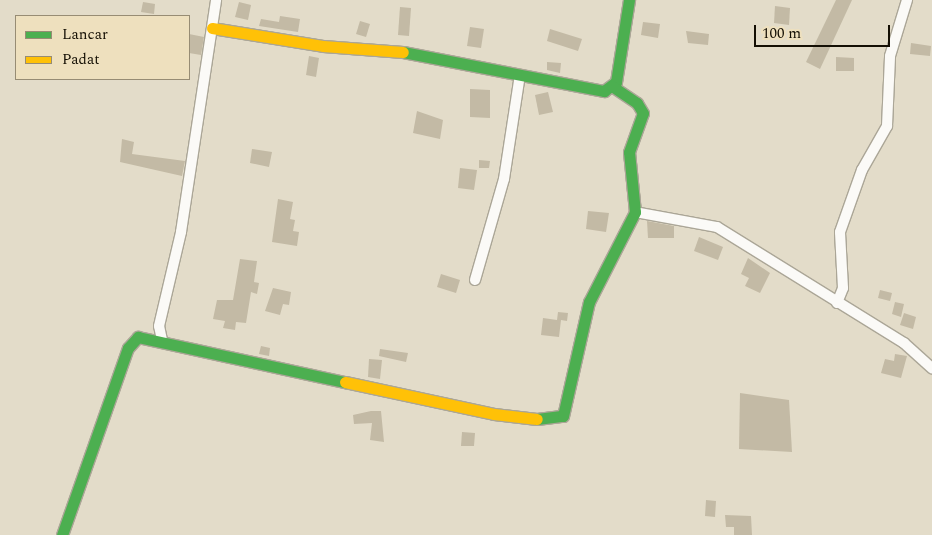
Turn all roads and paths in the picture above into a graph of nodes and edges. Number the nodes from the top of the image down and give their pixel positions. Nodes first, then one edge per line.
1 (216, 0) edge
2 (630, 0) edge
3 (907, 0) edge
4 (212, 28) junction
5 (520, 75) junction
6 (612, 86) junction
7 (635, 212) junction
8 (475, 280) dead end
9 (837, 304) junction
10 (162, 340) junction
11 (932, 368) edge
12 (62, 535) edge

1 - 4 street
2 - 6 street
3 - 9 street
4 - 5 street
4 - 10 street
5 - 6 street
5 - 8 street
6 - 7 street
7 - 9 street
7 - 10 street
9 - 11 street
10 - 12 street

